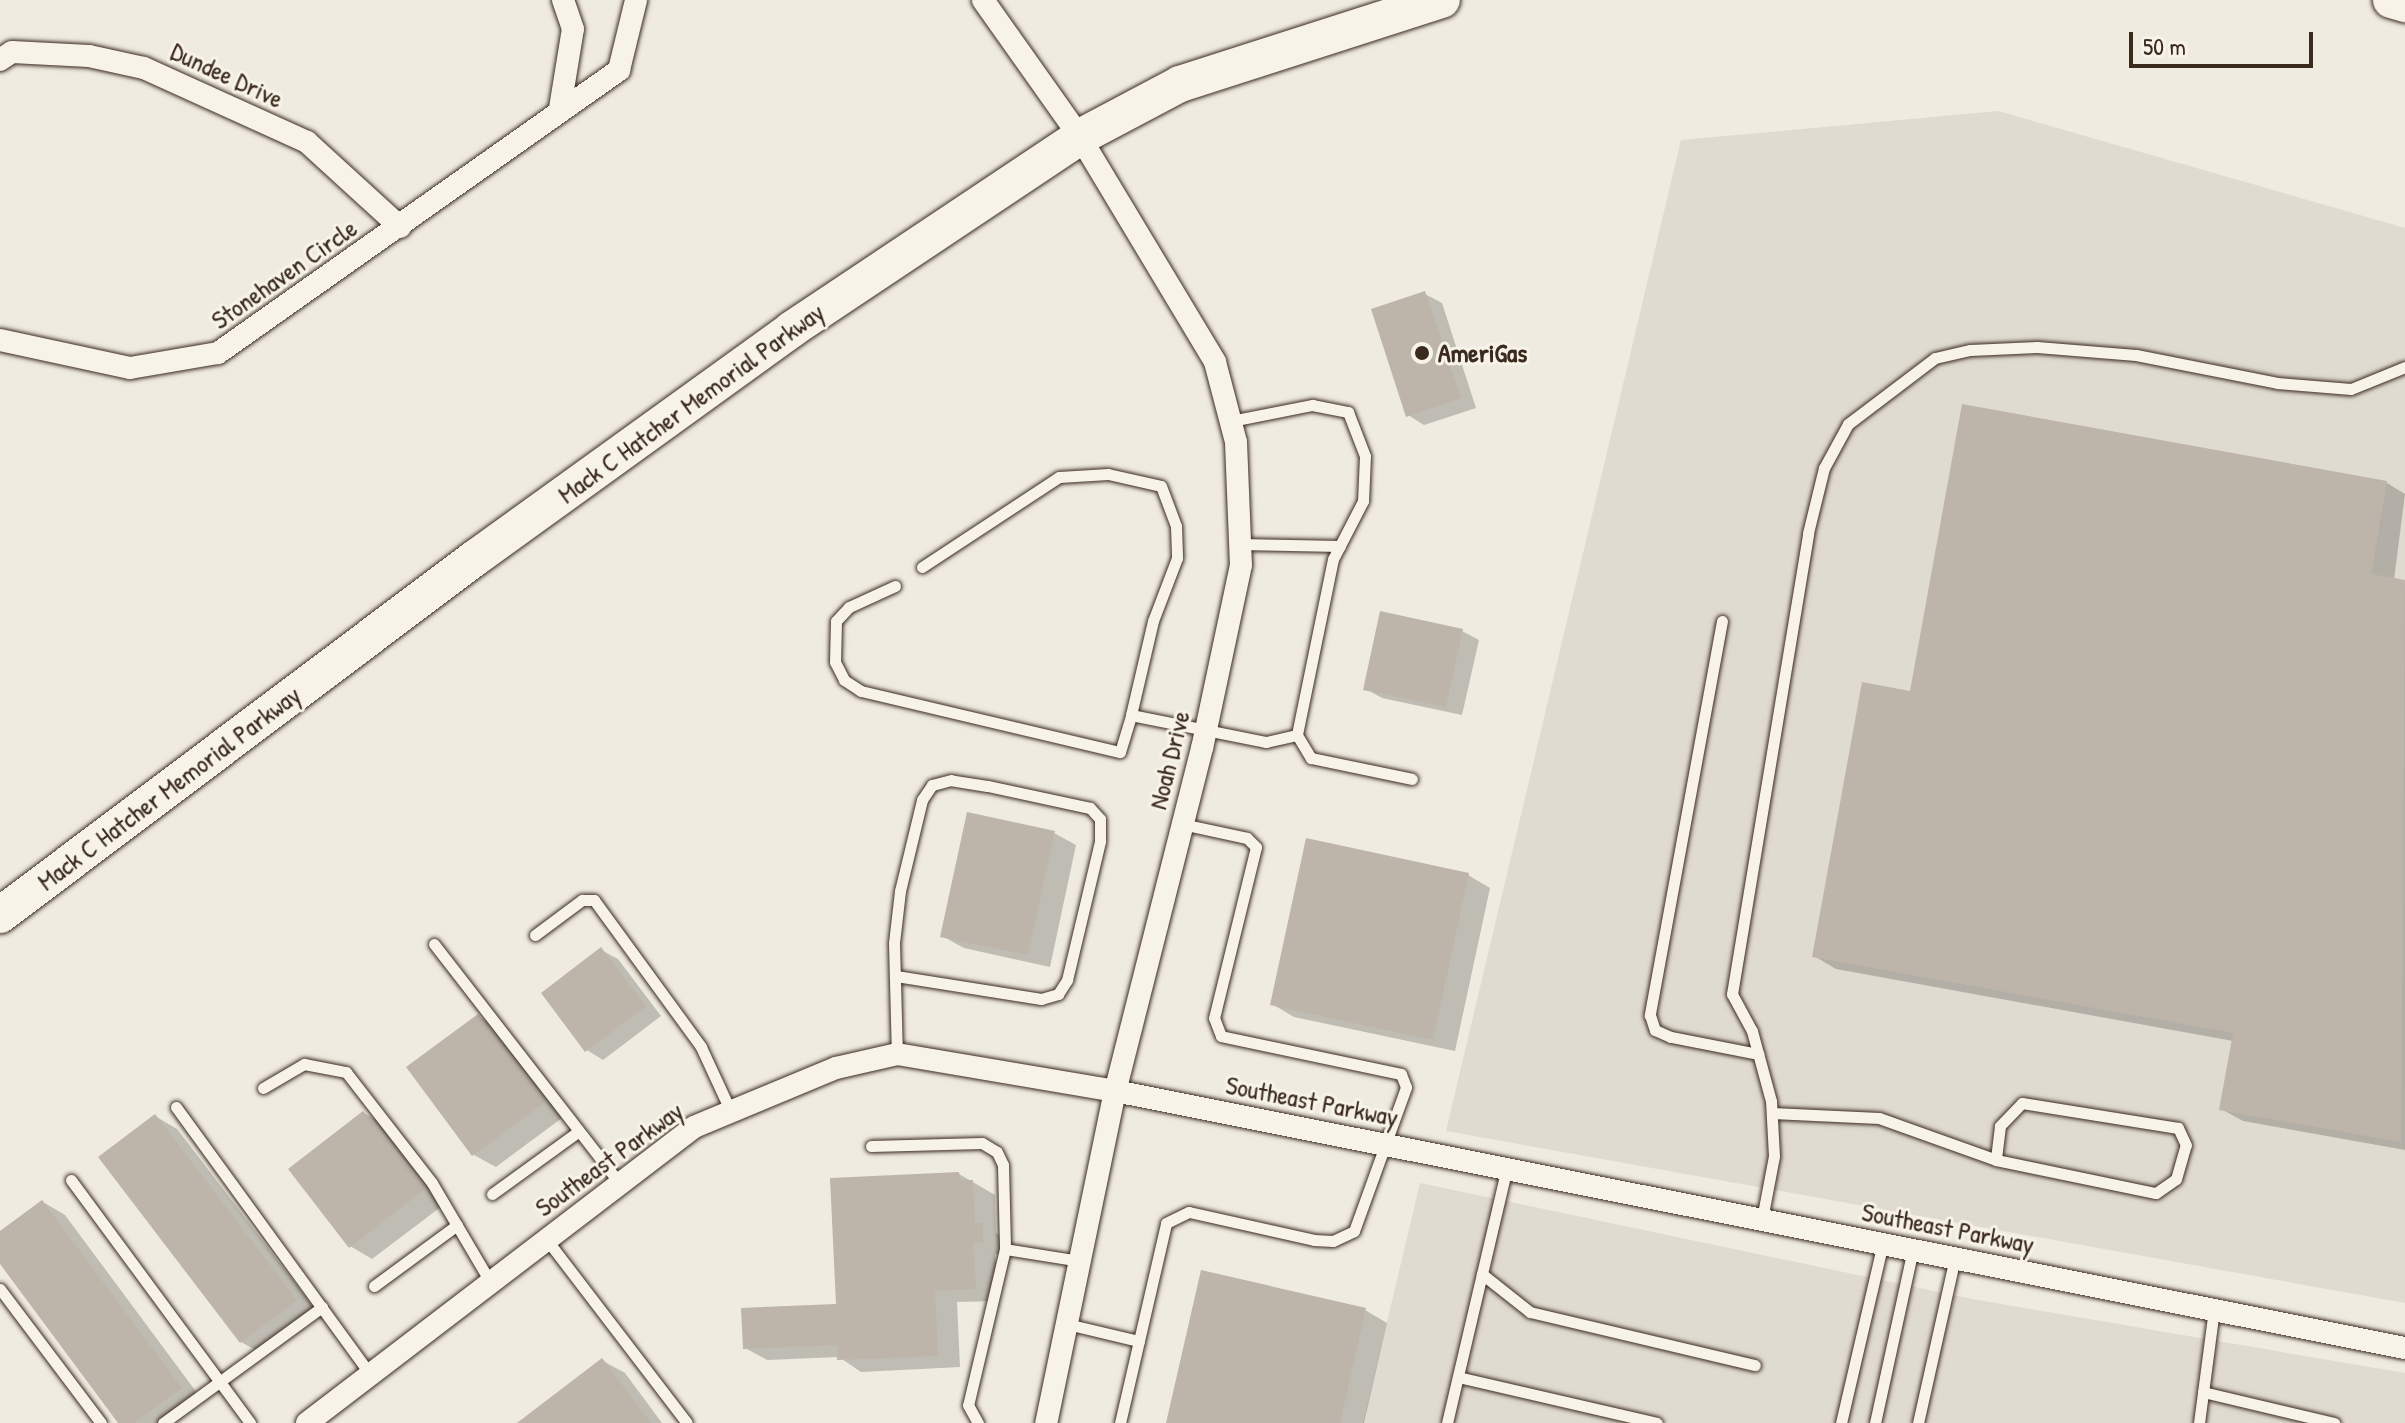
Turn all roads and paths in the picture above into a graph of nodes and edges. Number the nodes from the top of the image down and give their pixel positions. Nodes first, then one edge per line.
1 (563, 0) edge
2 (636, 0) edge
3 (983, 0) edge
4 (1442, 0) edge
5 (2391, 0) edge
6 (2405, 4) edge
7 (0, 60) edge
8 (560, 108) junction
9 (1080, 137) junction
10 (400, 227) junction
11 (0, 340) edge
12 (2405, 367) edge
13 (1231, 421) junction
14 (1240, 544) junction
15 (1340, 546) junction
16 (922, 567) dead end
17 (895, 586) dead end
18 (1722, 621) dead end
19 (1131, 715) junction
20 (1205, 732) junction
21 (1297, 735) junction
22 (1412, 779) dead end
23 (1182, 824) junction
24 (0, 915) edge
25 (535, 935) dead end
26 (434, 944) dead end
27 (896, 976) junction
28 (897, 1054) junction
29 (1758, 1054) junction
30 (263, 1088) dead end
31 (1115, 1091) junction
32 (176, 1107) dead end
33 (731, 1112) junction
34 (1772, 1113) junction
35 (579, 1131) junction
36 (1387, 1144) junction
37 (871, 1146) dead end
38 (1996, 1160) junction
39 (1507, 1168) junction
40 (71, 1180) dead end
41 (620, 1184) junction
42 (492, 1194) dead end
43 (1762, 1219) junction
44 (457, 1225) junction
45 (547, 1240) junction
46 (1883, 1243) junction
47 (1005, 1249) junction
48 (1913, 1249) junction
49 (1955, 1258) junction
50 (1080, 1261) junction
51 (1482, 1274) junction
52 (491, 1283) junction
53 (374, 1286) dead end
54 (0, 1289) edge
55 (322, 1307) junction
56 (2214, 1309) junction
57 (1067, 1324) junction
58 (1139, 1341) junction
59 (2405, 1348) edge
60 (1755, 1365) dead end
61 (370, 1374) junction
62 (1458, 1377) junction
63 (219, 1381) junction
64 (2203, 1392) junction
65 (311, 1422) edge
66 (101, 1423) edge
67 (163, 1423) edge
68 (250, 1423) edge
69 (687, 1423) edge
70 (978, 1423) edge
71 (1046, 1423) edge
72 (1120, 1423) edge
73 (1447, 1423) edge
74 (1657, 1423) edge
75 (1841, 1423) edge
76 (1875, 1423) edge
77 (1918, 1423) edge
78 (2199, 1423) edge
79 (2334, 1423) edge

1 - 8 street
2 - 8 street, Stonehaven Circle
3 - 9 street, Noah Drive
4 - 9 main road, Mack C Hatcher Memorial Parkway
5 - 6 main road
7 - 10 street, Dundee Drive
8 - 10 street, Stonehaven Circle
9 - 13 street, Noah Drive
9 - 24 main road, Mack C Hatcher Memorial Parkway
10 - 11 street, Stonehaven Circle
12 - 29 lane
13 - 14 street, Noah Drive
13 - 15 lane
14 - 15 lane
14 - 20 street, Noah Drive
15 - 21 lane
16 - 19 lane
17 - 19 lane
18 - 29 lane
19 - 20 lane
20 - 21 lane
20 - 23 street, Noah Drive
21 - 22 lane
23 - 31 street, Noah Drive
23 - 36 lane
25 - 33 lane
26 - 35 lane
27 - 27 lane
27 - 28 lane
28 - 31 street, Southeast Parkway
28 - 33 street, Southeast Parkway
29 - 34 lane
30 - 44 lane
31 - 36 street, Southeast Parkway
31 - 50 street, Noah Drive
32 - 55 lane
33 - 41 street, Southeast Parkway
34 - 38 lane
34 - 43 lane
35 - 41 lane
35 - 42 lane
36 - 39 street, Southeast Parkway
36 - 58 lane
37 - 47 lane
38 - 38 lane
39 - 43 street, Southeast Parkway
39 - 51 lane
40 - 63 lane
41 - 45 street, Southeast Parkway
43 - 46 street, Southeast Parkway
44 - 52 lane
44 - 53 lane
45 - 52 street, Southeast Parkway
45 - 69 lane
46 - 48 street, Southeast Parkway
46 - 75 lane
47 - 50 lane
47 - 70 lane
48 - 49 street, Southeast Parkway
48 - 76 lane
49 - 56 street, Southeast Parkway
49 - 77 lane
50 - 57 street, Noah Drive
51 - 60 lane
51 - 62 lane
52 - 61 street, Southeast Parkway
54 - 66 lane
55 - 61 lane
55 - 63 lane
56 - 59 street, Southeast Parkway
56 - 64 lane
57 - 58 lane
57 - 71 street, Noah Drive
58 - 72 lane
61 - 65 street, Southeast Parkway
62 - 73 lane
62 - 74 lane
63 - 67 lane
63 - 68 lane
64 - 78 lane
64 - 79 lane

